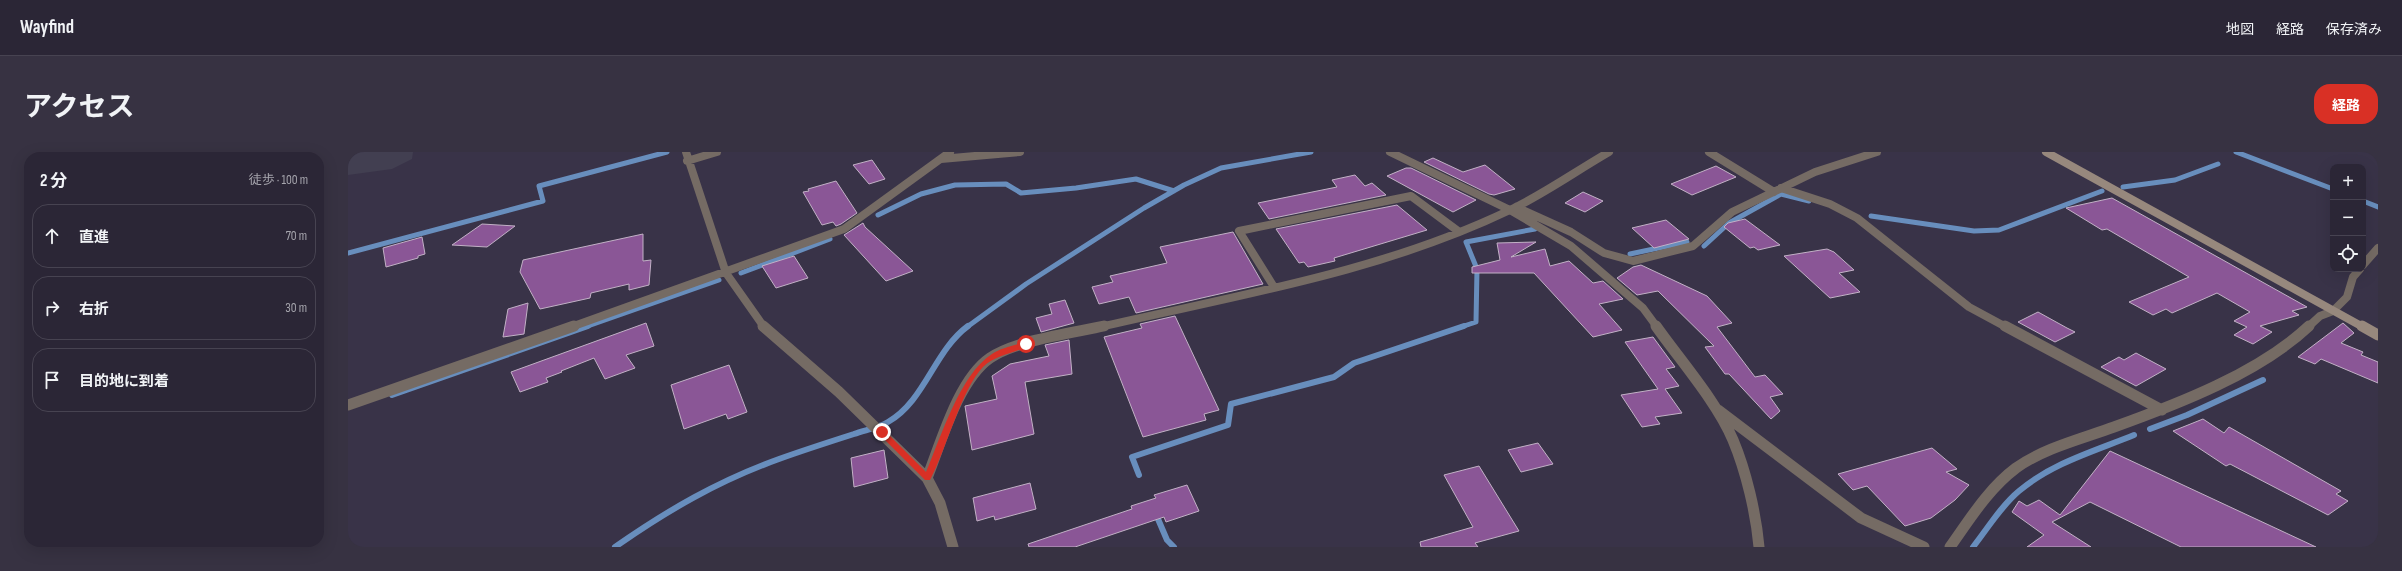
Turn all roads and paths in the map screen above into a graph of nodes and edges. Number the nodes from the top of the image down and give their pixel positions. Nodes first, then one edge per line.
1 (686, 152) edge
2 (717, 152) edge
3 (950, 152) edge
4 (1020, 152) edge
5 (1390, 152) edge
6 (1610, 152) edge
7 (1709, 152) edge
8 (1876, 152) edge
9 (2046, 152) edge
10 (941, 159) junction
11 (687, 161) junction
12 (1778, 190) junction
13 (1512, 208) junction
14 (1458, 231) junction
15 (2378, 248) edge
16 (2366, 262) edge
17 (2357, 272) edge
18 (726, 273) junction
19 (1274, 287) junction
20 (2333, 311) junction
21 (2378, 335) edge
22 (348, 405) edge
23 (1713, 406) junction
24 (2162, 410) junction
25 (927, 478) junction
26 (953, 547) edge
27 (1759, 547) edge
28 (1924, 547) edge
29 (1950, 547) edge

1 - 11 street
2 - 11 street
3 - 10 street
4 - 10 street
5 - 13 street
6 - 13 street
7 - 12 street
8 - 12 street
9 - 20 street
10 - 18 street
11 - 18 street
12 - 13 street
12 - 24 street
13 - 14 street
13 - 23 street
14 - 19 street
14 - 19 street
15 - 16 street
17 - 20 street
18 - 22 street
18 - 25 street
19 - 25 street
20 - 21 street
20 - 24 street
23 - 27 street
23 - 28 street
24 - 29 street
25 - 26 street

